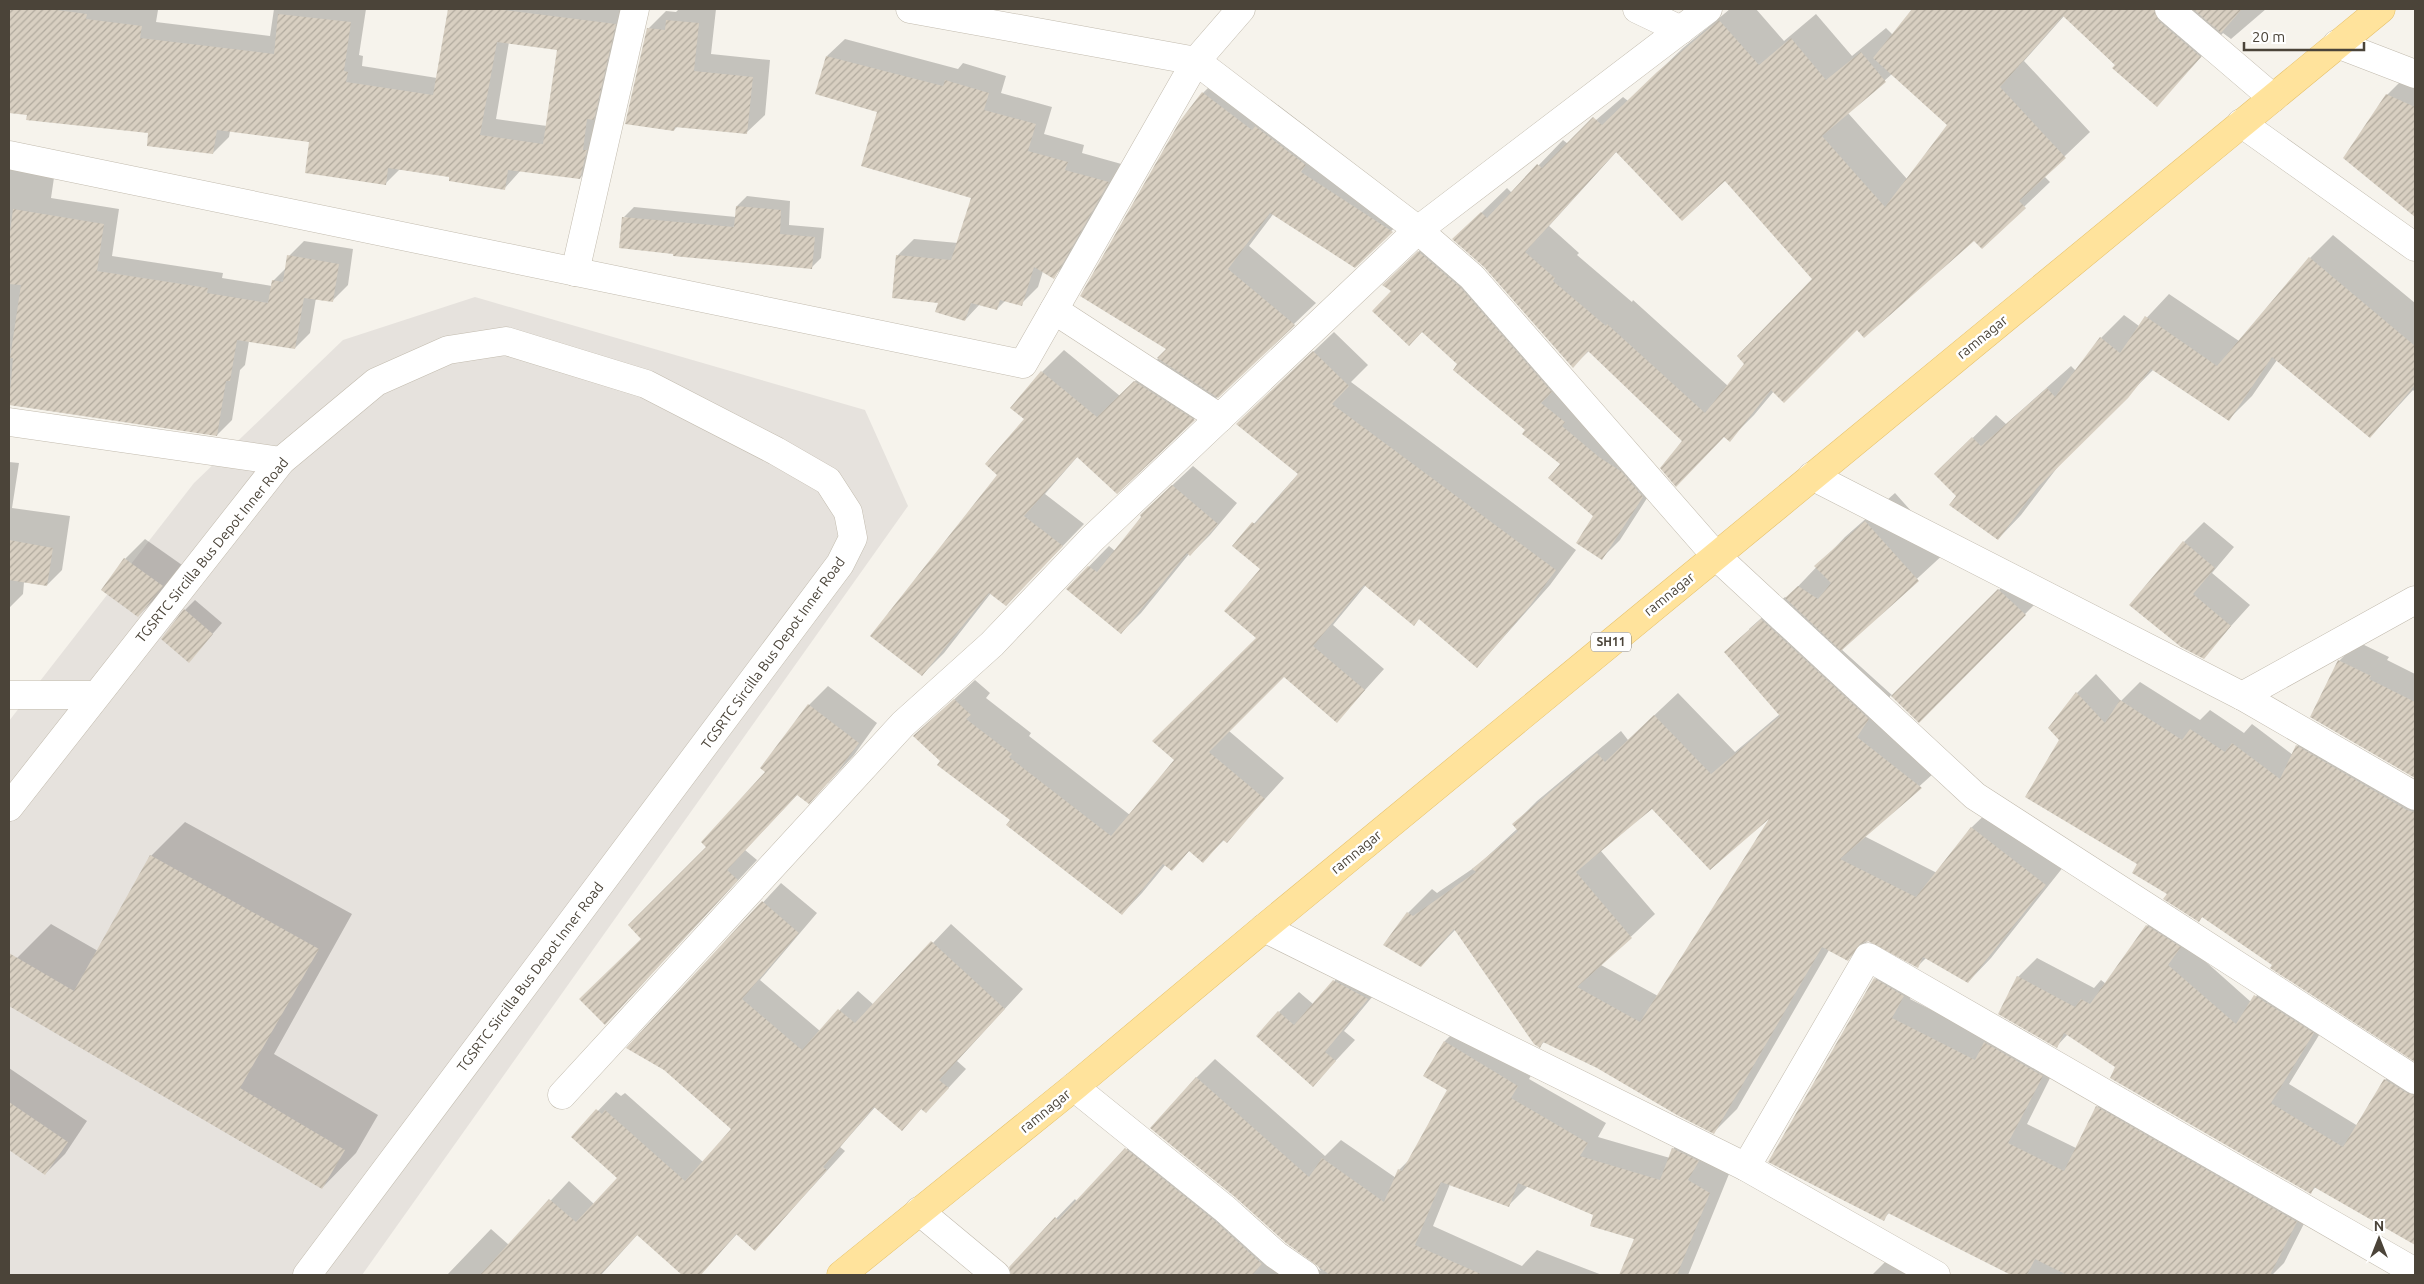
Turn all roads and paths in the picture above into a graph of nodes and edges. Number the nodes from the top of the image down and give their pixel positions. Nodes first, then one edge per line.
1 (634, 9) edge
2 (910, 9) edge
3 (1241, 9) edge
4 (1637, 9) edge
5 (1708, 9) edge
6 (2169, 9) edge
7 (2381, 9) edge
8 (1680, 30) junction
9 (2338, 44) junction
10 (1196, 61) junction
11 (2415, 74) edge
12 (2272, 98) junction
13 (2241, 123) junction
14 (9, 155) edge
15 (1418, 230) junction
16 (2415, 247) edge
17 (575, 272) junction
18 (1054, 310) junction
19 (1220, 418) junction
20 (9, 422) edge
21 (281, 461) junction
22 (1812, 476) junction
23 (1716, 556) junction
24 (2411, 608) edge
25 (9, 695) edge
26 (96, 695) junction
27 (2242, 696) junction
28 (2415, 796) edge
29 (9, 806) edge
30 (1264, 928) junction
31 (2415, 1080) edge
32 (1074, 1087) junction
33 (562, 1095) dead end
34 (1746, 1167) junction
35 (919, 1211) junction
36 (2415, 1272) edge
37 (307, 1275) edge
38 (841, 1275) edge
39 (996, 1275) edge
40 (1305, 1275) edge
41 (1936, 1275) edge

1 - 17 street
2 - 10 street
3 - 10 street
4 - 8 street
5 - 8 street
6 - 12 street
7 - 9 main road, ramnagar / SH11
8 - 15 street
9 - 11 street
9 - 12 main road, ramnagar / SH11
10 - 15 street
10 - 18 street
12 - 13 main road, ramnagar / SH11
13 - 16 street
13 - 22 main road, ramnagar / SH11
14 - 17 street
15 - 19 street
15 - 23 street
17 - 18 street
18 - 19 street
19 - 33 street
20 - 21 street
21 - 26 street, TGSRTC Sircilla Bus Depot Inner Road
21 - 37 street, TGSRTC Sircilla Bus Depot Inner Road
22 - 23 main road, ramnagar / SH11
22 - 27 street
23 - 30 main road, ramnagar / SH11
23 - 31 street
24 - 27 street
25 - 26 street
26 - 29 street, TGSRTC Sircilla Bus Depot Inner Road
27 - 28 street
30 - 32 main road, ramnagar / SH11
30 - 34 street
32 - 35 main road, ramnagar / SH11
32 - 40 street
34 - 36 street
34 - 41 street
35 - 38 main road, ramnagar / SH11
35 - 39 street

